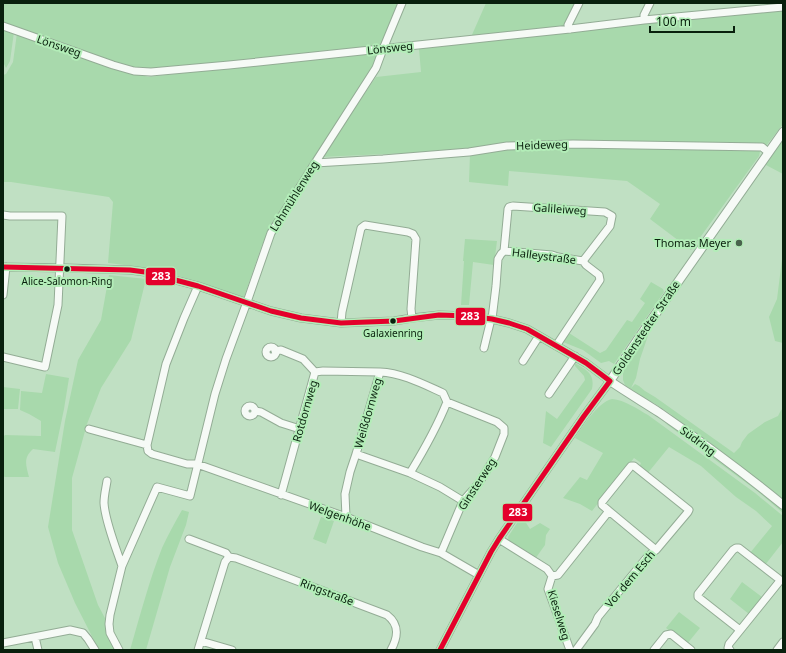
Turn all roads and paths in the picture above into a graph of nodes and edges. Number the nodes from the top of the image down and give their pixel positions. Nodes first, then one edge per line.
1 (402, 3) edge
2 (579, 3) edge
3 (650, 3) edge
4 (783, 7) edge
5 (644, 20) junction
6 (3, 26) edge
7 (570, 30) junction
8 (382, 49) junction
9 (783, 132) edge
10 (768, 152) junction
11 (315, 163) junction
12 (3, 215) edge
13 (504, 251) junction
14 (583, 261) junction
15 (5, 267) edge
16 (60, 268) junction
17 (198, 286) junction
18 (3, 295) edge
19 (247, 302) junction
20 (412, 318) junction
21 (492, 319) junction
22 (341, 323) junction
23 (539, 336) junction
24 (556, 346) junction
25 (484, 348) dead end
26 (275, 351) dead end
27 (575, 356) junction
28 (3, 357) edge
29 (523, 361) dead end
30 (316, 372) junction
31 (380, 372) junction
32 (610, 381) junction
33 (548, 394) dead end
34 (447, 402) junction
35 (255, 411) dead end
36 (89, 429) dead end
37 (300, 429) junction
38 (147, 445) junction
39 (356, 454) junction
40 (197, 464) junction
41 (410, 473) junction
42 (107, 481) dead end
43 (281, 495) junction
44 (463, 501) junction
45 (783, 505) edge
46 (609, 512) junction
47 (346, 517) junction
48 (189, 539) dead end
49 (499, 539) junction
50 (656, 550) junction
51 (441, 553) junction
52 (229, 557) junction
53 (122, 566) junction
54 (479, 575) junction
55 (552, 576) junction
56 (740, 630) junction
57 (35, 637) junction
58 (201, 641) junction
59 (783, 642) edge
60 (3, 643) edge
61 (443, 649) edge
62 (570, 649) edge
63 (728, 649) edge
64 (38, 650) edge
65 (95, 650) edge
66 (119, 650) edge
67 (198, 650) edge
68 (232, 650) edge
69 (391, 650) edge
70 (654, 650) edge
71 (691, 650) edge
72 (777, 650) edge

1 - 8 street, Lohmühlenweg
2 - 7 street
3 - 5 street
4 - 5 street, Lönsweg
5 - 7 street, Lönsweg
6 - 8 street, Lönsweg
7 - 8 street, Lönsweg
8 - 11 street, Lohmühlenweg
9 - 10 main road, Goldenstedter Straße
10 - 11 street, Heideweg
10 - 32 main road, Goldenstedter Straße
11 - 19 street, Lohmühlenweg
12 - 16 street
13 - 14 street, Halleystraße
13 - 14 street, Galileiweg
13 - 21 street
14 - 24 street
15 - 16 street
15 - 18 street
16 - 17 street
16 - 28 street
17 - 19 street
17 - 38 street
19 - 22 street
19 - 40 street, Lohmühlenweg
20 - 21 street
20 - 22 street
20 - 22 street
21 - 23 street
21 - 25 street
23 - 24 street
23 - 29 street
24 - 27 street
26 - 30 street, Rotdornweg
27 - 32 street
27 - 33 street
30 - 31 street, Weißdornweg
30 - 37 street, Rotdornweg
31 - 34 street
31 - 39 street, Weißdornweg
32 - 45 main road, Südring
32 - 49 street, Goldenstedter Straße
34 - 41 street
34 - 44 street, Ginsterweg
35 - 37 street
36 - 38 street
37 - 43 street, Rotdornweg
38 - 40 street, Welgenhöhe
39 - 41 street
39 - 47 street, Weißdornweg
40 - 43 street, Welgenhöhe
40 - 53 street, Lohmühlenweg
41 - 44 street
42 - 53 street
43 - 47 street, Welgenhöhe
44 - 51 street, Ginsterweg
46 - 50 street, Vor dem Esch
46 - 50 street
46 - 55 street
47 - 51 street, Welgenhöhe
48 - 52 street, Ringstraße
49 - 54 street, Goldenstedter Straße
49 - 55 street, Kieselweg
50 - 62 street, Vor dem Esch
51 - 54 street, Welgenhöhe
52 - 58 street
52 - 69 street, Ringstraße
53 - 66 street
54 - 61 street, Goldenstedter Straße
55 - 62 street, Kieselweg
56 - 56 street
56 - 63 street
57 - 60 street
57 - 64 street
57 - 65 street
58 - 67 street
58 - 68 street
59 - 72 street
70 - 71 street

